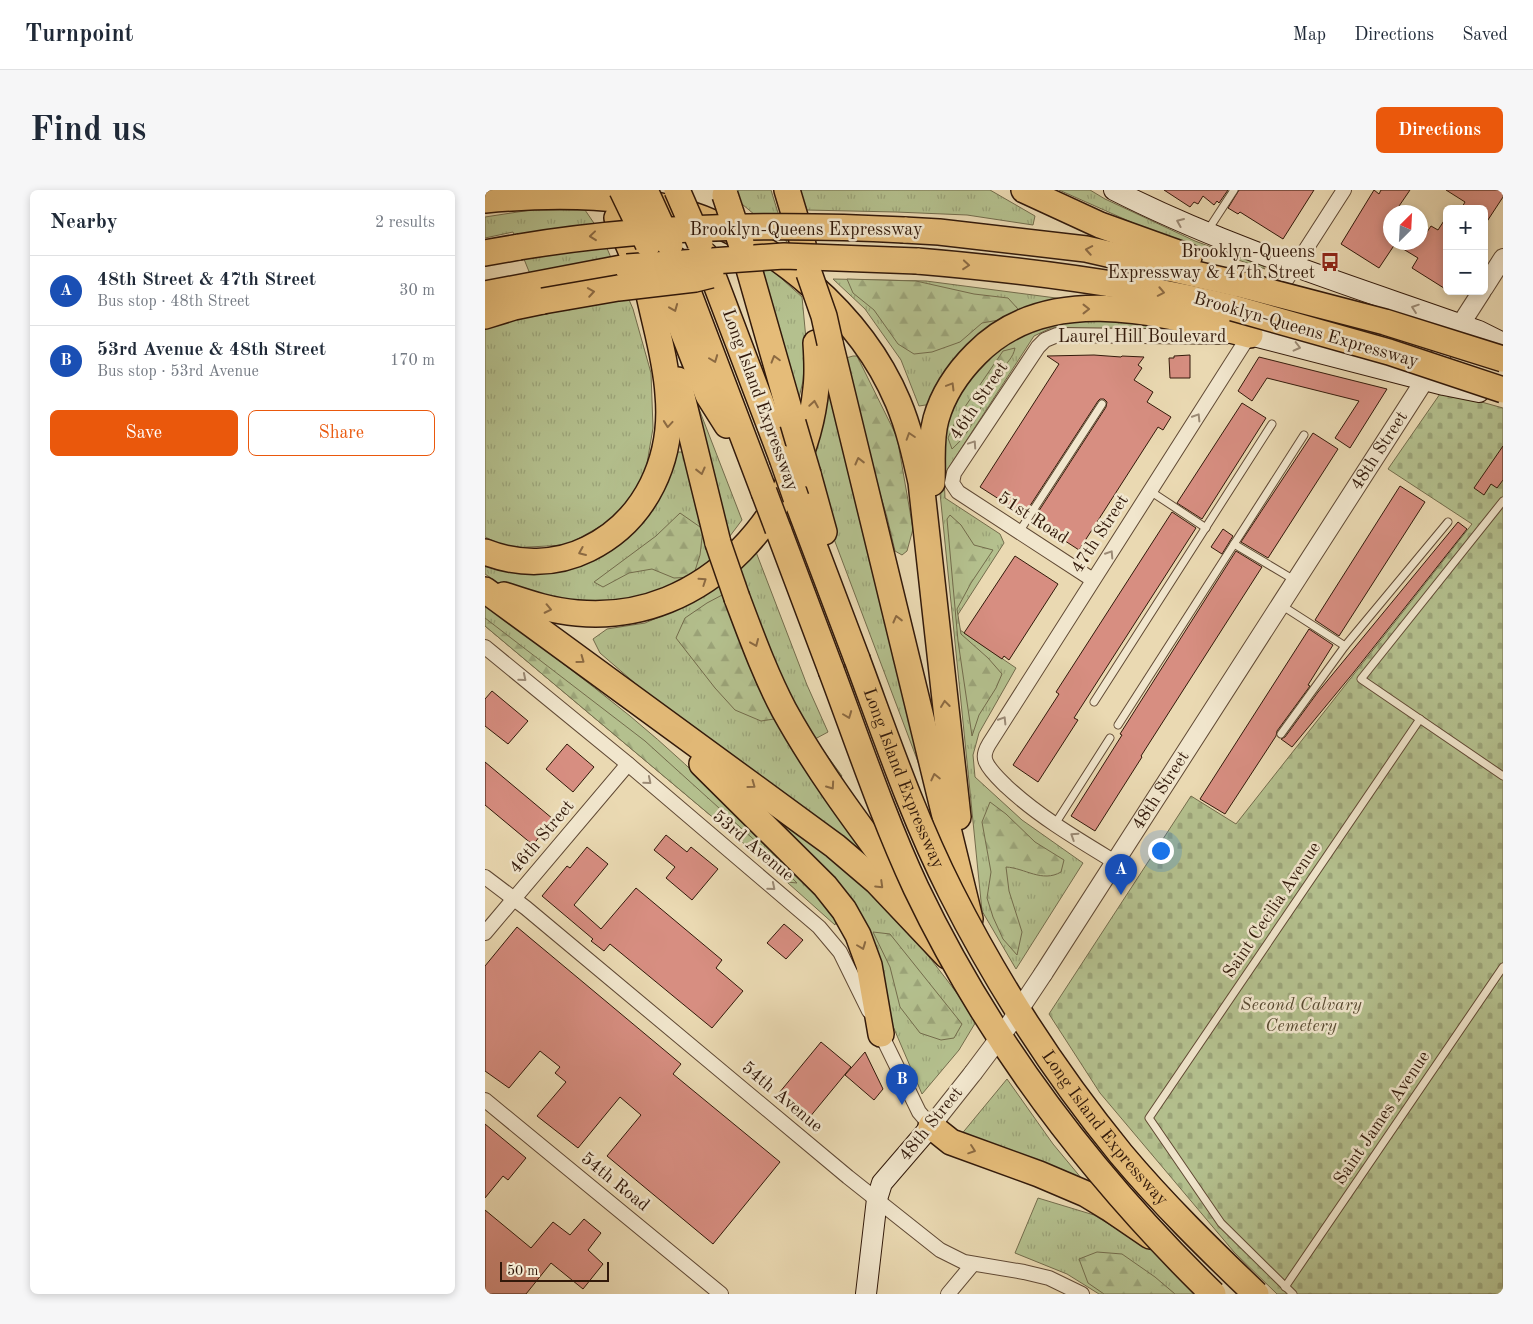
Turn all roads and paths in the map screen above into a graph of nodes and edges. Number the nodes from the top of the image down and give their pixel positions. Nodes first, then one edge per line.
1 (603, 190) edge
2 (622, 190) edge
3 (645, 190) edge
4 (677, 190) edge
5 (787, 190) edge
6 (1024, 190) edge
7 (1234, 190) edge
8 (1344, 190) edge
9 (724, 193) edge
10 (1127, 193) edge
11 (485, 200) edge
12 (1206, 233) junction
13 (660, 248) junction
14 (485, 253) edge
15 (784, 256) junction
16 (1503, 258) edge
17 (1295, 266) junction
18 (485, 280) edge
19 (1488, 282) edge
20 (536, 286) junction
21 (1238, 288) junction
22 (647, 290) junction
23 (485, 294) edge
24 (1480, 295) edge
25 (485, 316) edge
26 (1461, 325) junction
27 (1250, 335) junction
28 (1045, 340) joint
29 (823, 343) junction
30 (1503, 344) edge
31 (1503, 359) edge
32 (1426, 379) junction
33 (1503, 390) edge
34 (1503, 396) edge
35 (1102, 404) dead end
36 (1272, 424) dead end
37 (1304, 434) dead end
38 (954, 486) joint
39 (1150, 492) junction
40 (1503, 501) edge
41 (1448, 522) dead end
42 (1206, 528) junction
43 (1019, 532) junction
44 (928, 535) junction
45 (1234, 544) junction
46 (485, 552) edge
47 (1093, 580) junction
48 (1296, 581) junction
49 (485, 589) edge
50 (1281, 604) junction
51 (843, 620) junction
52 (1345, 646) junction
53 (485, 647) edge
54 (1094, 702) dead end
55 (641, 705) junction
56 (1420, 719) junction
57 (1118, 725) dead end
58 (1281, 734) dead end
59 (1110, 738) dead end
60 (628, 764) junction
61 (1503, 776) edge
62 (1055, 824) junction
63 (1115, 862) junction
64 (485, 877) edge
65 (513, 899) junction
66 (967, 909) junction
67 (485, 933) edge
68 (1503, 966) edge
69 (982, 992) junction
70 (881, 1034) junction
71 (485, 1100) edge
72 (931, 1126) junction
73 (877, 1199) junction
74 (973, 1264) junction
75 (1285, 1287) junction
76 (1217, 1289) edge
77 (721, 1294) edge
78 (867, 1294) edge
79 (948, 1294) edge
80 (1082, 1294) edge
81 (1244, 1294) edge
82 (1256, 1294) edge
83 (1293, 1294) edge

1 - 22 highway
2 - 13 highway, bridge
3 - 13 highway, Long Island Expressway, bridge
4 - 51 highway, Long Island Expressway, bridge
5 - 29 highway, bridge
6 - 21 highway
7 - 12 lane
8 - 17 street, 47th Street
51 -> 9 highway, bridge
12 -> 10 main road
44 -> 11 highway
12 - 17 main road
13 -> 76 highway, Long Island Expressway, bridge
21 -> 14 highway, Brooklyn-Queens Expressway, bridge
15 - 20 highway, Brooklyn-Queens Expressway, bridge
20 -> 15 highway, bridge
15 -> 21 highway, Brooklyn-Queens Expressway, bridge
16 - 19 street
26 -> 17 main road
17 - 27 street, 47th Street
18 - 20 highway, Brooklyn-Queens Expressway
20 - 23 highway, Brooklyn-Queens Expressway
20 - 25 highway
21 - 31 highway, Brooklyn-Queens Expressway, bridge
21 - 33 highway, Brooklyn-Queens Expressway, bridge
22 -> 46 highway
22 -> 69 highway, bridge
24 - 26 street, 48th Street
26 - 30 main road
26 - 32 street, 48th Street
27 - 28 street, Laurel Hill Boulevard
27 -> 32 main road, Laurel Hill Boulevard
39 -> 27 street, 47th Street
44 -> 27 highway
38 -> 28 street, 46th Street
49 -> 29 highway
66 -> 29 highway
32 - 34 main road, Laurel Hill Boulevard
32 - 48 street, 48th Street
35 - 43 lane
36 - 42 lane
37 - 45 lane
38 - 43 street, 51st Road
39 - 42 lane
47 -> 39 street, 47th Street
40 - 56 lane
41 - 52 lane
42 - 54 lane
43 - 47 street, 51st Road
66 -> 44 highway
45 - 48 lane
45 - 57 lane
62 -> 47 street, 47th Street
48 - 50 street, 48th Street
49 -> 55 highway
50 - 52 lane
50 - 63 street, 48th Street
51 - 82 highway, Long Island Expressway, bridge
52 - 58 lane
53 -> 60 street, 53rd Avenue
55 -> 69 highway
55 -> 70 highway
56 - 61 lane
56 - 75 lane, Saint Cecilia Avenue
59 - 62 lane
60 - 65 street, 46th Street
60 -> 70 street, 53rd Avenue
63 -> 62 street, 47th Street
63 - 72 street, 48th Street, bridge
64 - 65 street, 54th Avenue
65 - 67 street, 46th Street
65 - 73 street, 54th Avenue
66 - 81 highway
68 - 75 lane, Saint James Avenue
69 - 76 highway
70 - 72 street, 53rd Avenue
71 - 77 street, 54th Road
72 - 73 main road, 48th Street
72 -> 76 highway
73 - 74 street, 54th Avenue
73 - 78 main road, 48th Street
74 - 79 street
74 - 80 street, 54th Avenue
75 - 83 lane

